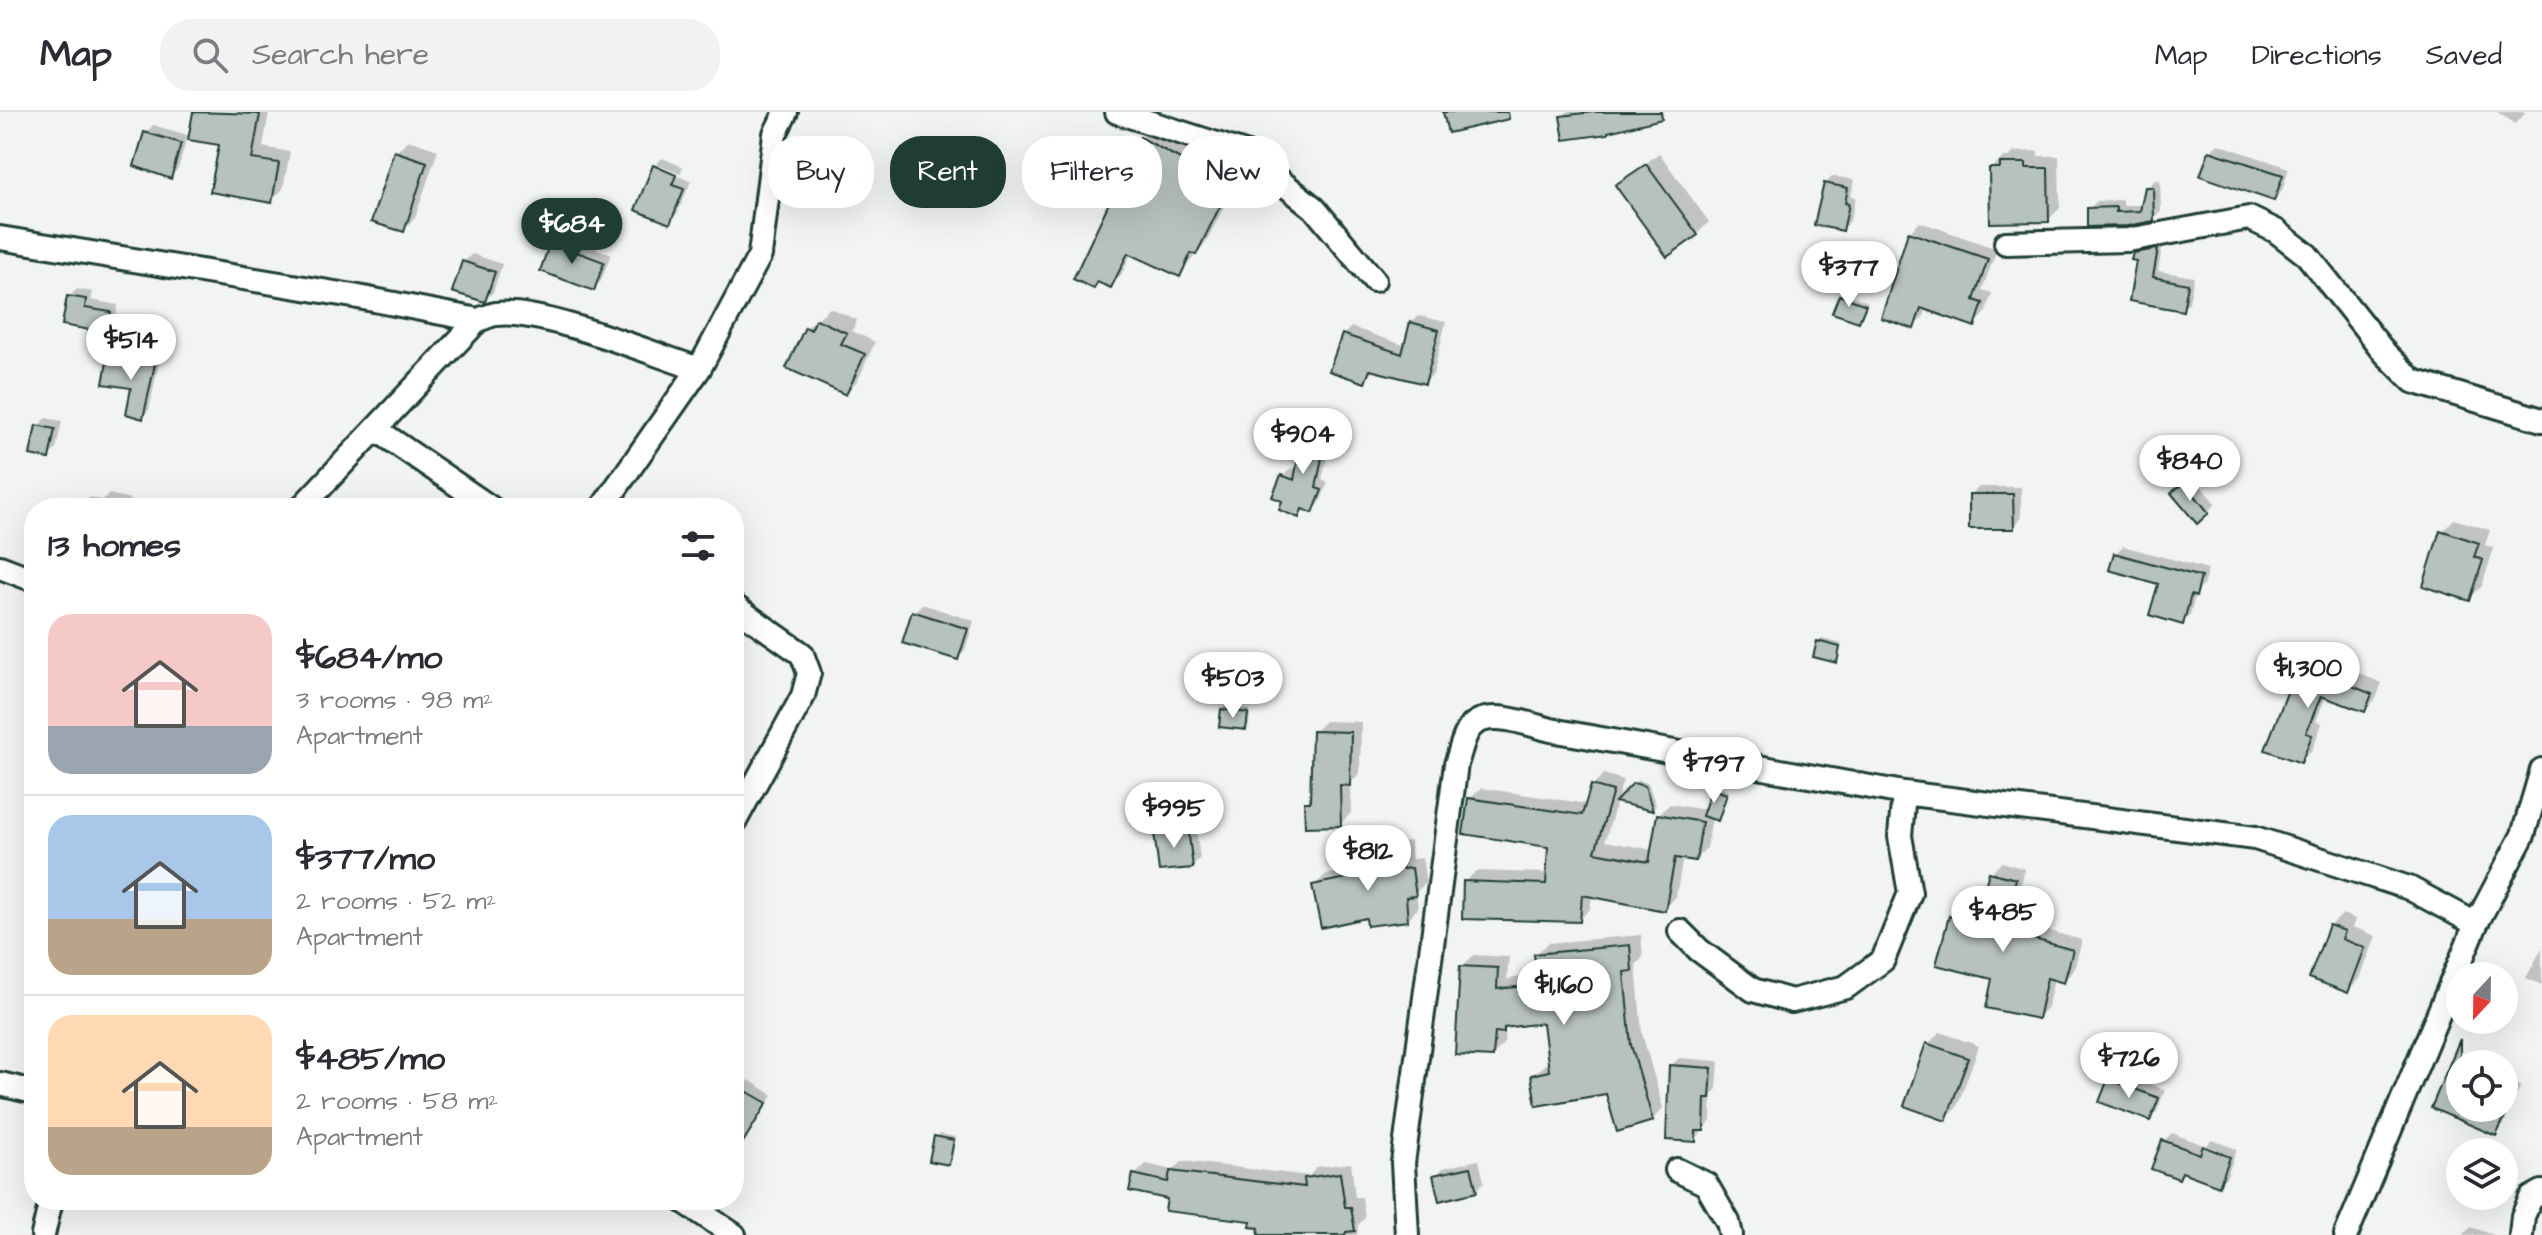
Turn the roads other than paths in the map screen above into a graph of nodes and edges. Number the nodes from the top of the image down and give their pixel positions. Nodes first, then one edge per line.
1 (786, 112) edge
2 (1117, 112) edge
3 (0, 238) edge
4 (2006, 243) dead end
5 (1374, 280) dead end
6 (478, 320) junction
7 (699, 369) junction
8 (2542, 420) edge
9 (377, 430) junction
10 (311, 498) edge
11 (476, 498) edge
12 (609, 498) edge
13 (0, 567) edge
14 (24, 576) edge
15 (744, 613) edge
16 (2542, 770) edge
17 (1904, 793) junction
18 (744, 805) edge
19 (2476, 924) junction
20 (1680, 931) dead end
21 (0, 1084) edge
22 (24, 1090) edge
23 (1677, 1170) dead end
24 (2542, 1192) edge
25 (49, 1210) edge
26 (697, 1210) edge
27 (43, 1235) edge
28 (734, 1235) edge
29 (1407, 1235) edge
30 (1731, 1235) edge
31 (2346, 1235) edge
32 (2521, 1235) edge

1 - 7 street
2 - 5 street
3 - 6 street
4 - 8 street
6 - 7 street
6 - 9 street
7 - 12 street
9 - 10 street
9 - 11 street
13 - 14 street
15 - 18 street
16 - 19 street
17 - 19 street
17 - 20 street
17 - 29 street
19 - 31 street
21 - 22 street
23 - 30 street
24 - 32 street
25 - 27 street
26 - 28 street

